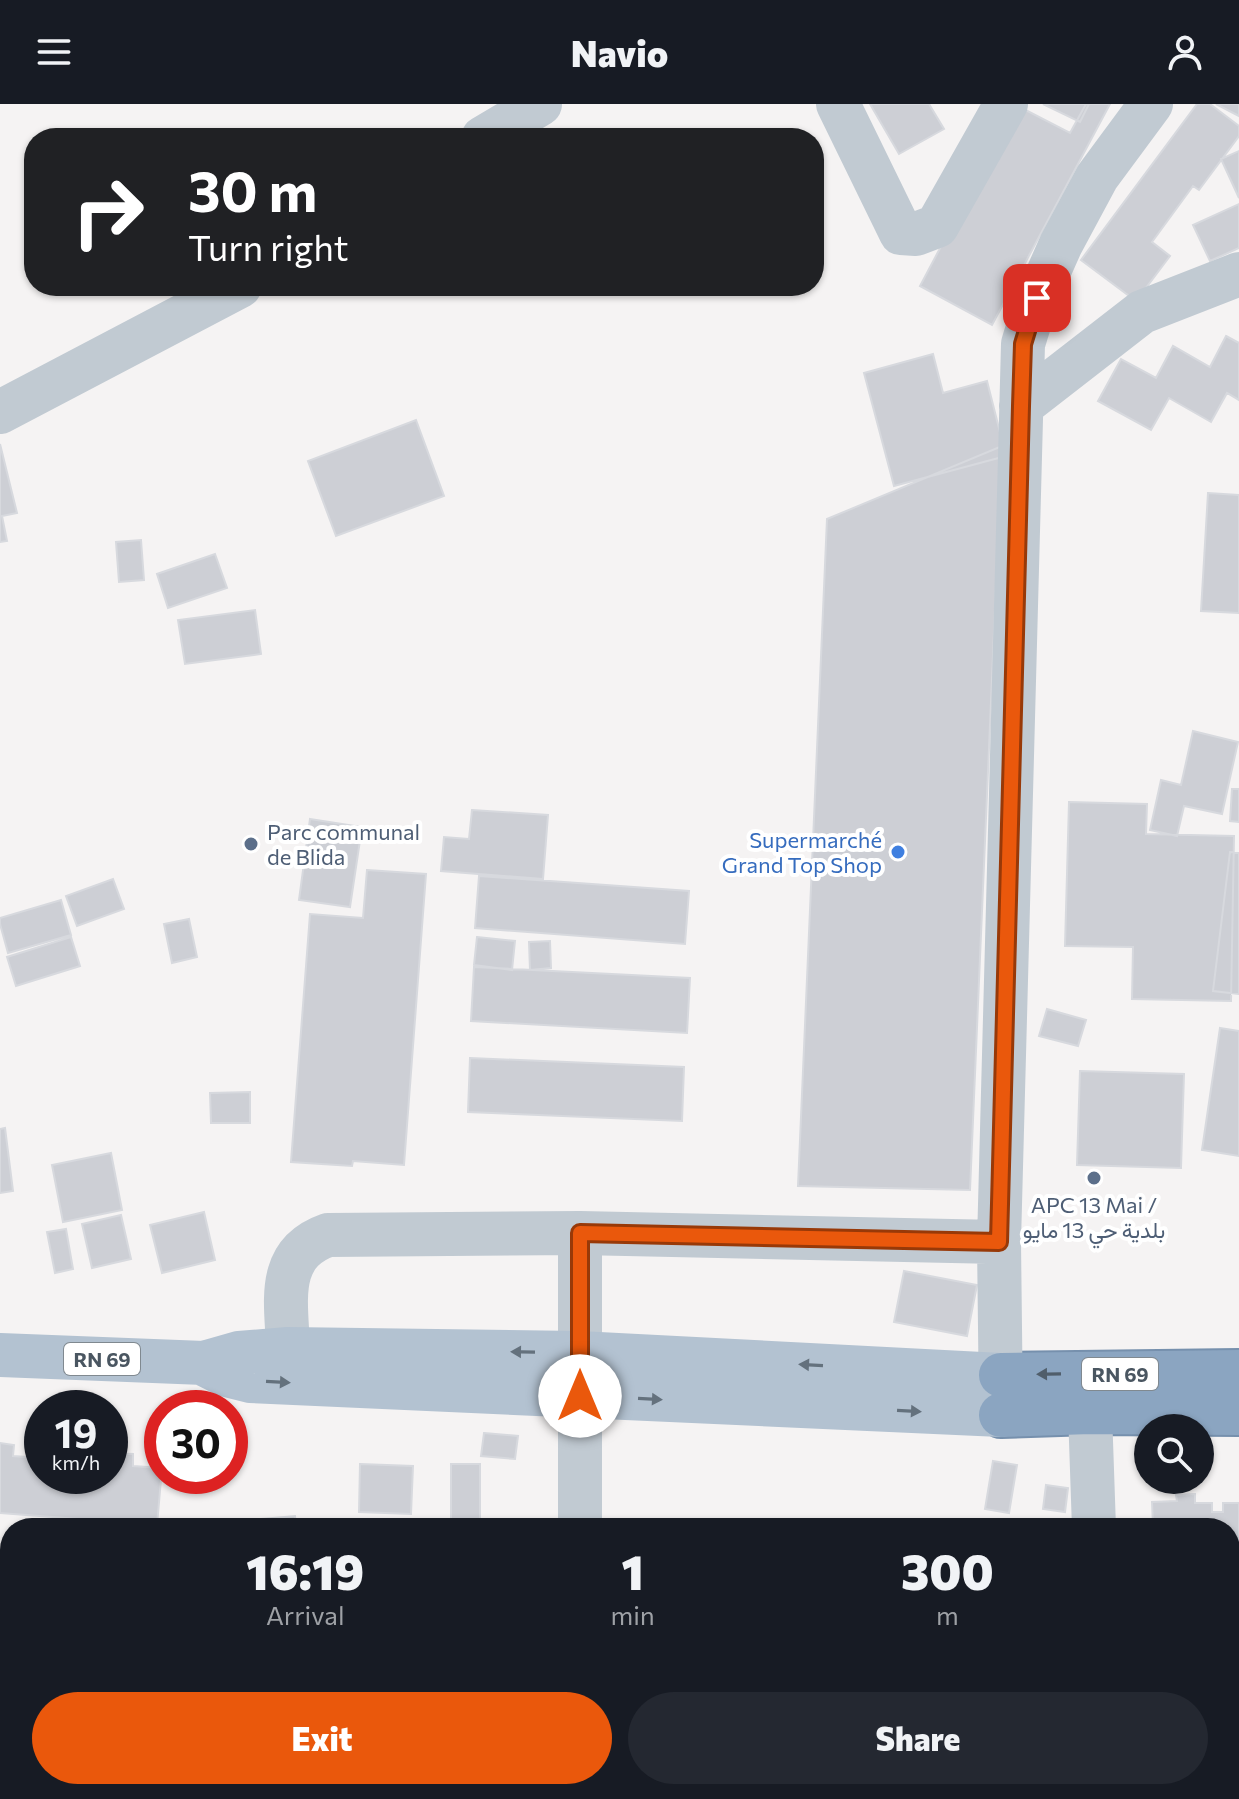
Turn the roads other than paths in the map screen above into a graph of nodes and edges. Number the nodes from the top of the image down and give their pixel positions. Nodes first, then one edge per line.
1 (838, 104) edge
2 (1006, 104) edge
3 (1151, 104) edge
4 (1239, 274) edge
5 (221, 296) edge
6 (1021, 406) junction
7 (0, 412) edge
8 (580, 1233) junction
9 (999, 1242) junction
10 (288, 1349) junction
11 (579, 1353) junction
12 (0, 1355) edge
13 (204, 1363) junction
14 (1239, 1372) edge
15 (1001, 1395) junction
16 (580, 1396) junction
17 (1090, 1412) junction
18 (1239, 1413) edge
19 (580, 1518) edge
20 (1094, 1518) edge

1 - 2 street
3 - 6 street
4 - 6 street
5 - 7 street
6 - 9 street
8 - 9 street
8 - 10 street
8 - 11 street
9 - 15 street
11 -> 10 main road, RN 69
10 - 13 main road, RN 69
15 -> 11 main road, RN 69
11 - 16 street
12 - 13 main road, RN 69
13 -> 16 main road, RN 69
14 -> 15 highway, RN 69
16 -> 15 main road, RN 69
15 - 17 highway, RN 69
16 - 19 street
17 - 18 highway, RN 69
17 - 20 street

